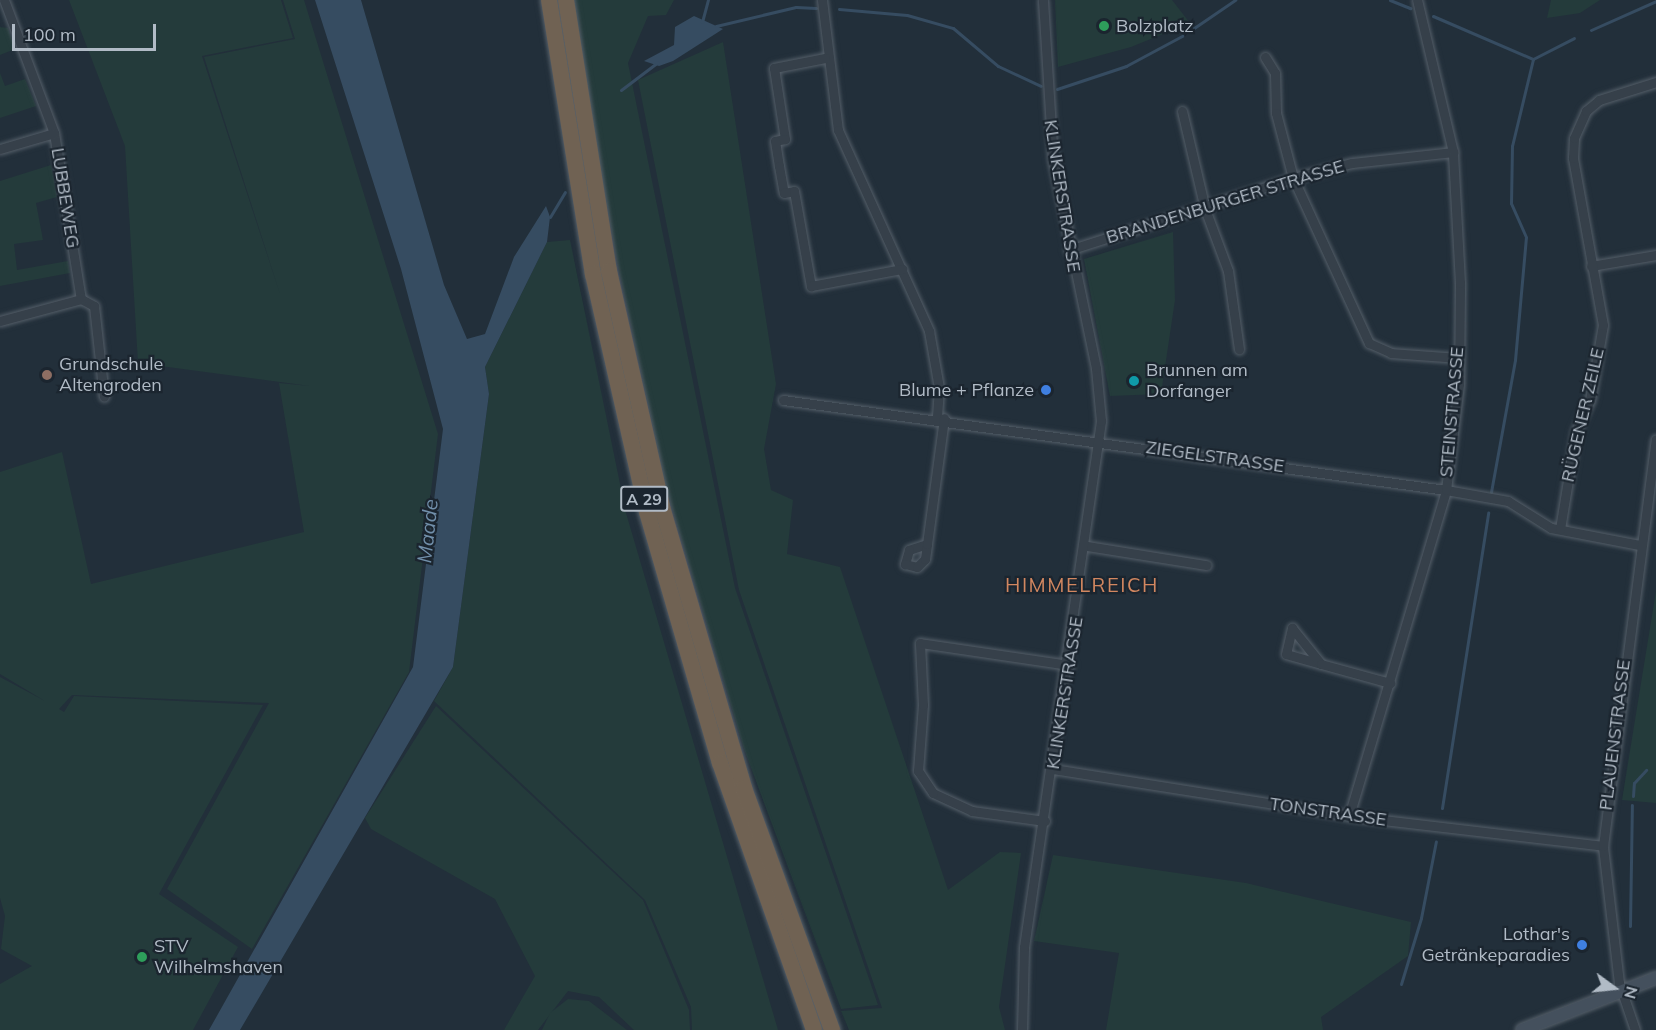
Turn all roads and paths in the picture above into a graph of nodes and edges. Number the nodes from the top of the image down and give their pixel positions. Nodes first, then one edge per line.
1 (4, 0) edge
2 (549, 0) edge
3 (566, 0) edge
4 (822, 0) edge
5 (1043, 0) edge
6 (1417, 0) edge
7 (1265, 57) dead end
8 (825, 58) junction
9 (1656, 82) edge
10 (1182, 111) dead end
11 (54, 133) junction
12 (0, 149) edge
13 (1453, 152) junction
14 (1293, 178) junction
15 (1205, 209) junction
16 (1069, 250) junction
17 (1656, 255) edge
18 (1591, 266) junction
19 (902, 269) junction
20 (81, 299) junction
21 (0, 321) edge
22 (1239, 349) dead end
23 (1458, 358) junction
24 (104, 396) dead end
25 (783, 400) dead end
26 (941, 418) junction
27 (1656, 439) edge
28 (1101, 441) junction
29 (1446, 490) junction
30 (1560, 529) junction
31 (927, 544) dead end
32 (1639, 545) junction
33 (1086, 546) junction
34 (1206, 565) dead end
35 (1321, 664) dead end
36 (1069, 665) junction
37 (1390, 683) junction
38 (1053, 769) junction
39 (1349, 816) junction
40 (1045, 822) junction
41 (1603, 846) junction
42 (1656, 978) edge
43 (796, 982) junction
44 (1622, 993) junction
45 (819, 997) junction
46 (802, 1030) edge
47 (814, 1030) edge
48 (832, 1030) edge
49 (841, 1030) edge
50 (1022, 1030) edge
51 (1522, 1030) edge
52 (1635, 1030) edge

1 - 11 street, LUBBEWEG
2 - 43 highway, A 29
3 - 45 highway, A 29
4 - 8 street
5 - 16 street, KLINKERSTRASSE
6 - 13 street, STEINSTRASSE
7 - 14 street
8 - 19 street
8 - 19 street
9 - 18 street, RÜGENER ZEILE
10 - 15 street
11 - 12 street
11 - 20 street, LUBBEWEG
13 - 14 street, BRANDENBURGER STRASSE
13 - 23 street, STEINSTRASSE
14 - 15 street, BRANDENBURGER STRASSE
14 - 23 street
15 - 16 street, BRANDENBURGER STRASSE
15 - 22 street
16 - 28 street, KLINKERSTRASSE
17 - 18 street
18 - 30 street, RÜGENER ZEILE
19 - 26 street
20 - 21 street
20 - 24 street, LUBBEWEG
23 - 29 street, STEINSTRASSE
25 - 26 street, ZIEGELSTRASSE
26 - 28 street, ZIEGELSTRASSE
26 - 31 street
27 - 32 street, PLAUENSTRASSE
28 - 29 street, ZIEGELSTRASSE
28 - 33 street, KLINKERSTRASSE
29 - 30 street, ZIEGELSTRASSE
29 - 37 street, STEINSTRASSE
30 - 32 street, ZIEGELSTRASSE
32 - 41 street, PLAUENSTRASSE
33 - 34 street
33 - 36 street, KLINKERSTRASSE
35 - 37 street
36 - 38 street, KLINKERSTRASSE
36 - 40 street
37 - 39 street, STEINSTRASSE
38 - 39 street, TONSTRASSE
38 - 40 street, KLINKERSTRASSE
39 - 41 street, TONSTRASSE
40 - 50 street, KLINKERSTRASSE
41 - 44 street, PLAUENSTRASSE
42 - 44 main road
43 - 46 highway
43 - 47 highway, A 29
44 - 51 main road
44 - 52 street, PLAUENSTRASSE
45 - 48 highway, A 29
45 - 49 highway

